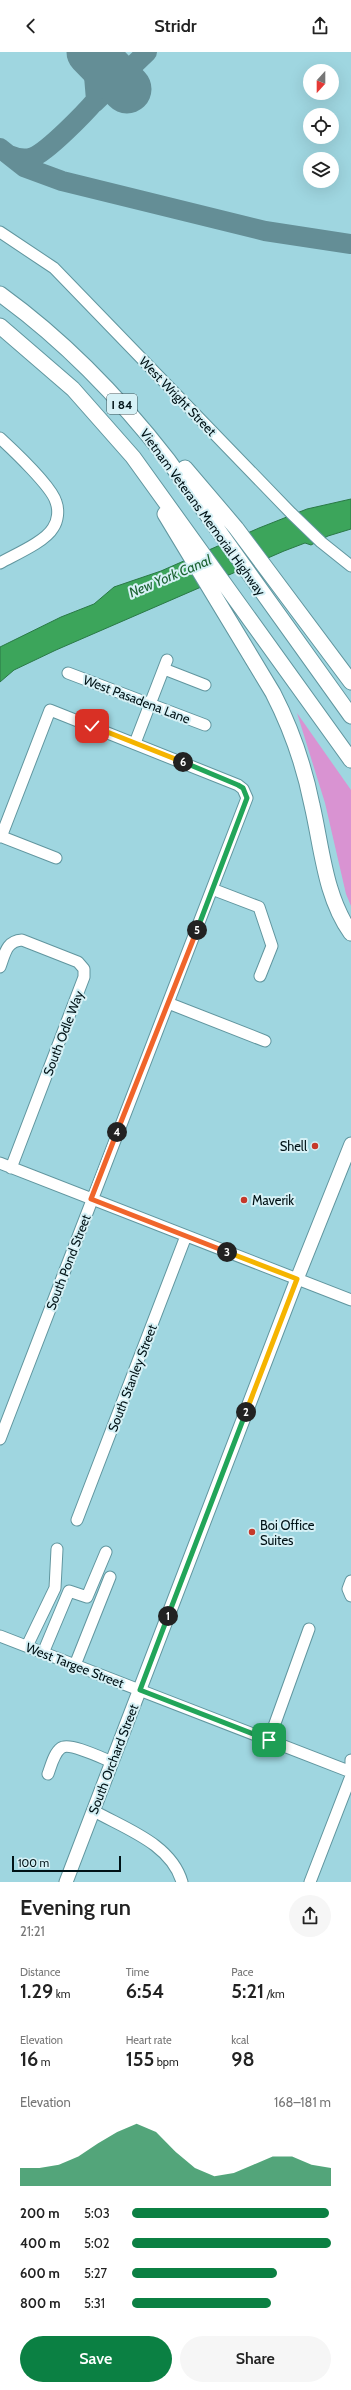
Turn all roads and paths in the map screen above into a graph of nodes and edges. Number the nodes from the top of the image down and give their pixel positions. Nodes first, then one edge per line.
1 (0, 232) edge
2 (0, 294) edge
3 (0, 326) edge
4 (102, 382) junction
5 (0, 438) edge
6 (5, 449) edge
7 (192, 548) junction
8 (0, 564) edge
9 (351, 566) edge
10 (68, 673) dead end
11 (351, 682) edge
12 (205, 685) dead end
13 (150, 704) junction
14 (351, 716) edge
15 (205, 725) dead end
16 (135, 743) junction
17 (351, 760) edge
18 (1, 837) edge
19 (56, 858) dead end
20 (212, 889) junction
21 (351, 933) edge
22 (0, 967) edge
23 (260, 976) dead end
24 (168, 1003) junction
25 (265, 1041) dead end
26 (351, 1144) edge
27 (0, 1163) edge
28 (11, 1168) junction
29 (91, 1199) junction
30 (186, 1236) junction
31 (297, 1279) junction
32 (351, 1300) edge
33 (0, 1439) edge
34 (77, 1520) dead end
35 (57, 1549) dead end
36 (106, 1552) dead end
37 (110, 1577) dead end
38 (351, 1581) edge
39 (351, 1596) edge
40 (309, 1629) dead end
41 (0, 1636) edge
42 (27, 1646) junction
43 (43, 1652) junction
44 (75, 1665) junction
45 (140, 1690) junction
46 (269, 1740) junction
47 (351, 1760) edge
48 (112, 1762) junction
49 (351, 1771) edge
50 (48, 1774) dead end
51 (351, 1776) edge
52 (94, 1811) junction
53 (66, 1882) edge
54 (182, 1882) edge
55 (310, 1882) edge

1 - 9 street, West Wright Street
2 - 4 highway, Vietnam Veterans Memorial Highway / I 84
3 - 7 highway, Vietnam Veterans Memorial Highway / I 84
4 - 11 highway
4 - 14 highway, Vietnam Veterans Memorial Highway / I 84
5 - 6 street
6 - 8 street
7 - 17 highway, Vietnam Veterans Memorial Highway
7 - 21 highway
10 - 13 street, West Pasadena Lane
12 - 13 street
13 - 15 street, West Pasadena Lane
13 - 16 street
16 - 18 street
16 - 20 street, South Pond Street
18 - 19 street
20 - 23 street
20 - 24 street, South Pond Street
22 - 28 street, South Odle Way
24 - 25 street
24 - 29 street, South Pond Street
26 - 31 main road, South Orchard Street
27 - 28 street
28 - 29 street
29 - 30 street
29 - 33 street, South Pond Street
30 - 31 street
30 - 34 street, South Stanley Street
31 - 32 street
31 - 45 main road, South Orchard Street
35 - 42 street
36 - 43 street
37 - 44 street
38 - 39 street
40 - 46 street
41 - 42 street, West Targee Street
42 - 43 street, West Targee Street
43 - 44 street, West Targee Street
44 - 45 street, West Targee Street
45 - 46 street, West Targee Street
45 - 48 main road, South Orchard Street
46 - 49 street, West Targee Street
47 - 49 street
48 - 50 street
48 - 52 main road, South Orchard Street
51 - 55 street
52 - 53 main road, South Orchard Street
52 - 54 street

